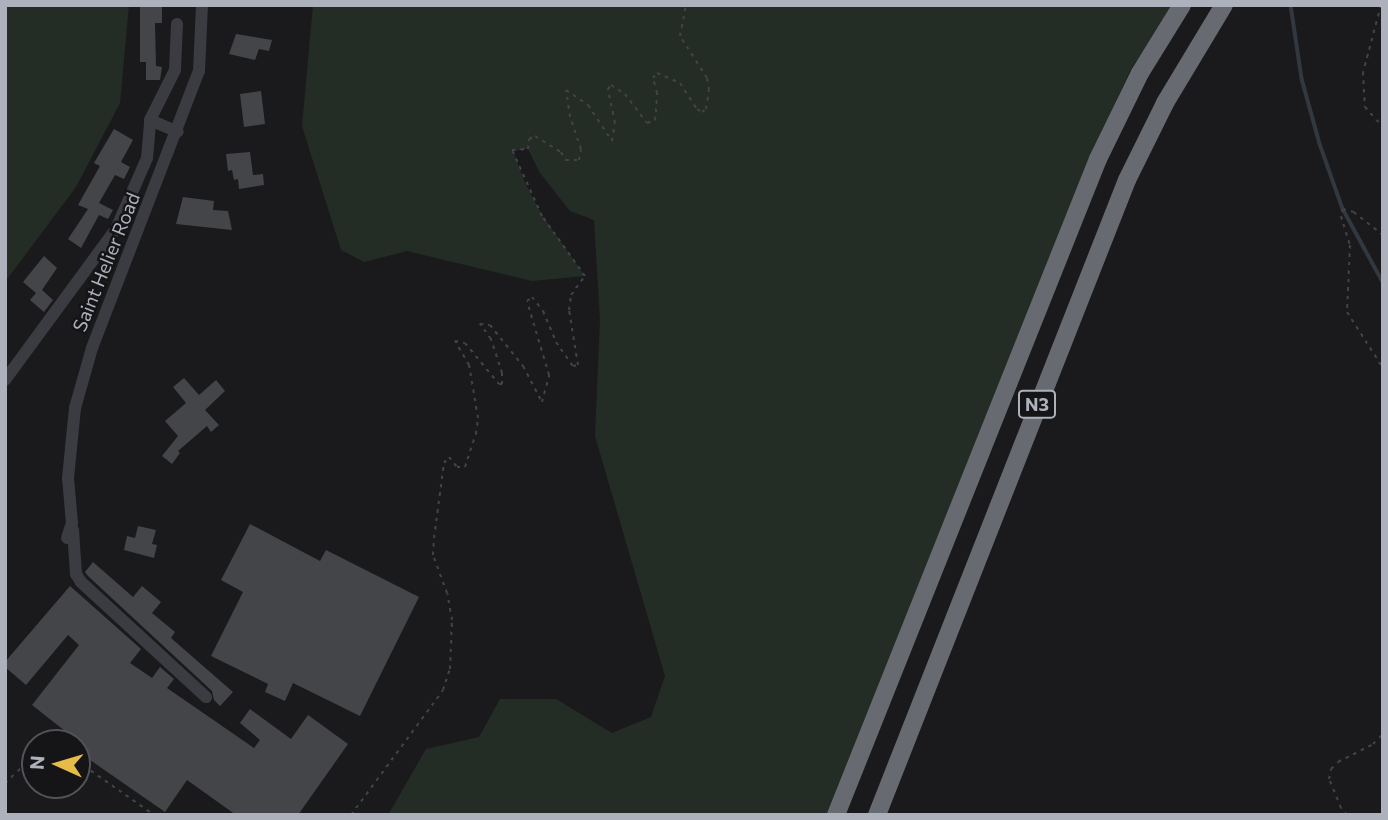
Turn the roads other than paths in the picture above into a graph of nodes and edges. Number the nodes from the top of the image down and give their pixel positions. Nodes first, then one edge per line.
1 (202, 5) edge
2 (1182, 5) edge
3 (1224, 5) edge
4 (177, 24) dead end
5 (150, 120) junction
6 (178, 132) junction
7 (5, 380) edge
8 (72, 523) junction
9 (68, 538) dead end
10 (206, 697) dead end
11 (836, 815) edge
12 (877, 815) edge

1 - 6 street, Saint Helier Road
2 - 11 highway, N3
3 - 12 highway, N3
4 - 5 street
5 - 6 street
5 - 7 street
6 - 8 street, Saint Helier Road
8 - 9 street, Saint Helier Road
8 - 10 street

